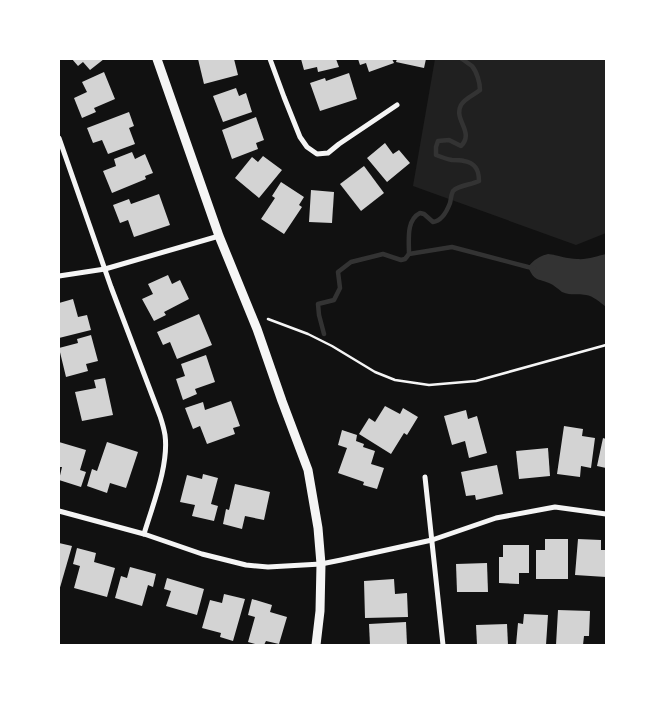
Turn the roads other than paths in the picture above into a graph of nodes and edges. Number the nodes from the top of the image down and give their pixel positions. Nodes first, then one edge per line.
1 (157, 59) edge
2 (270, 59) edge
3 (397, 105) dead end
4 (59, 138) edge
5 (220, 236) junction
6 (105, 269) junction
7 (59, 276) edge
8 (425, 477) dead end
9 (59, 511) edge
10 (606, 514) edge
11 (144, 534) junction
12 (432, 540) junction
13 (321, 564) junction
14 (316, 645) edge
15 (443, 645) edge

1 - 5 street
2 - 3 street
4 - 6 street
5 - 6 street
5 - 13 street
6 - 7 street
6 - 11 street
8 - 12 street
9 - 11 street
10 - 12 street
11 - 13 street
12 - 13 street
12 - 15 street
13 - 14 street

